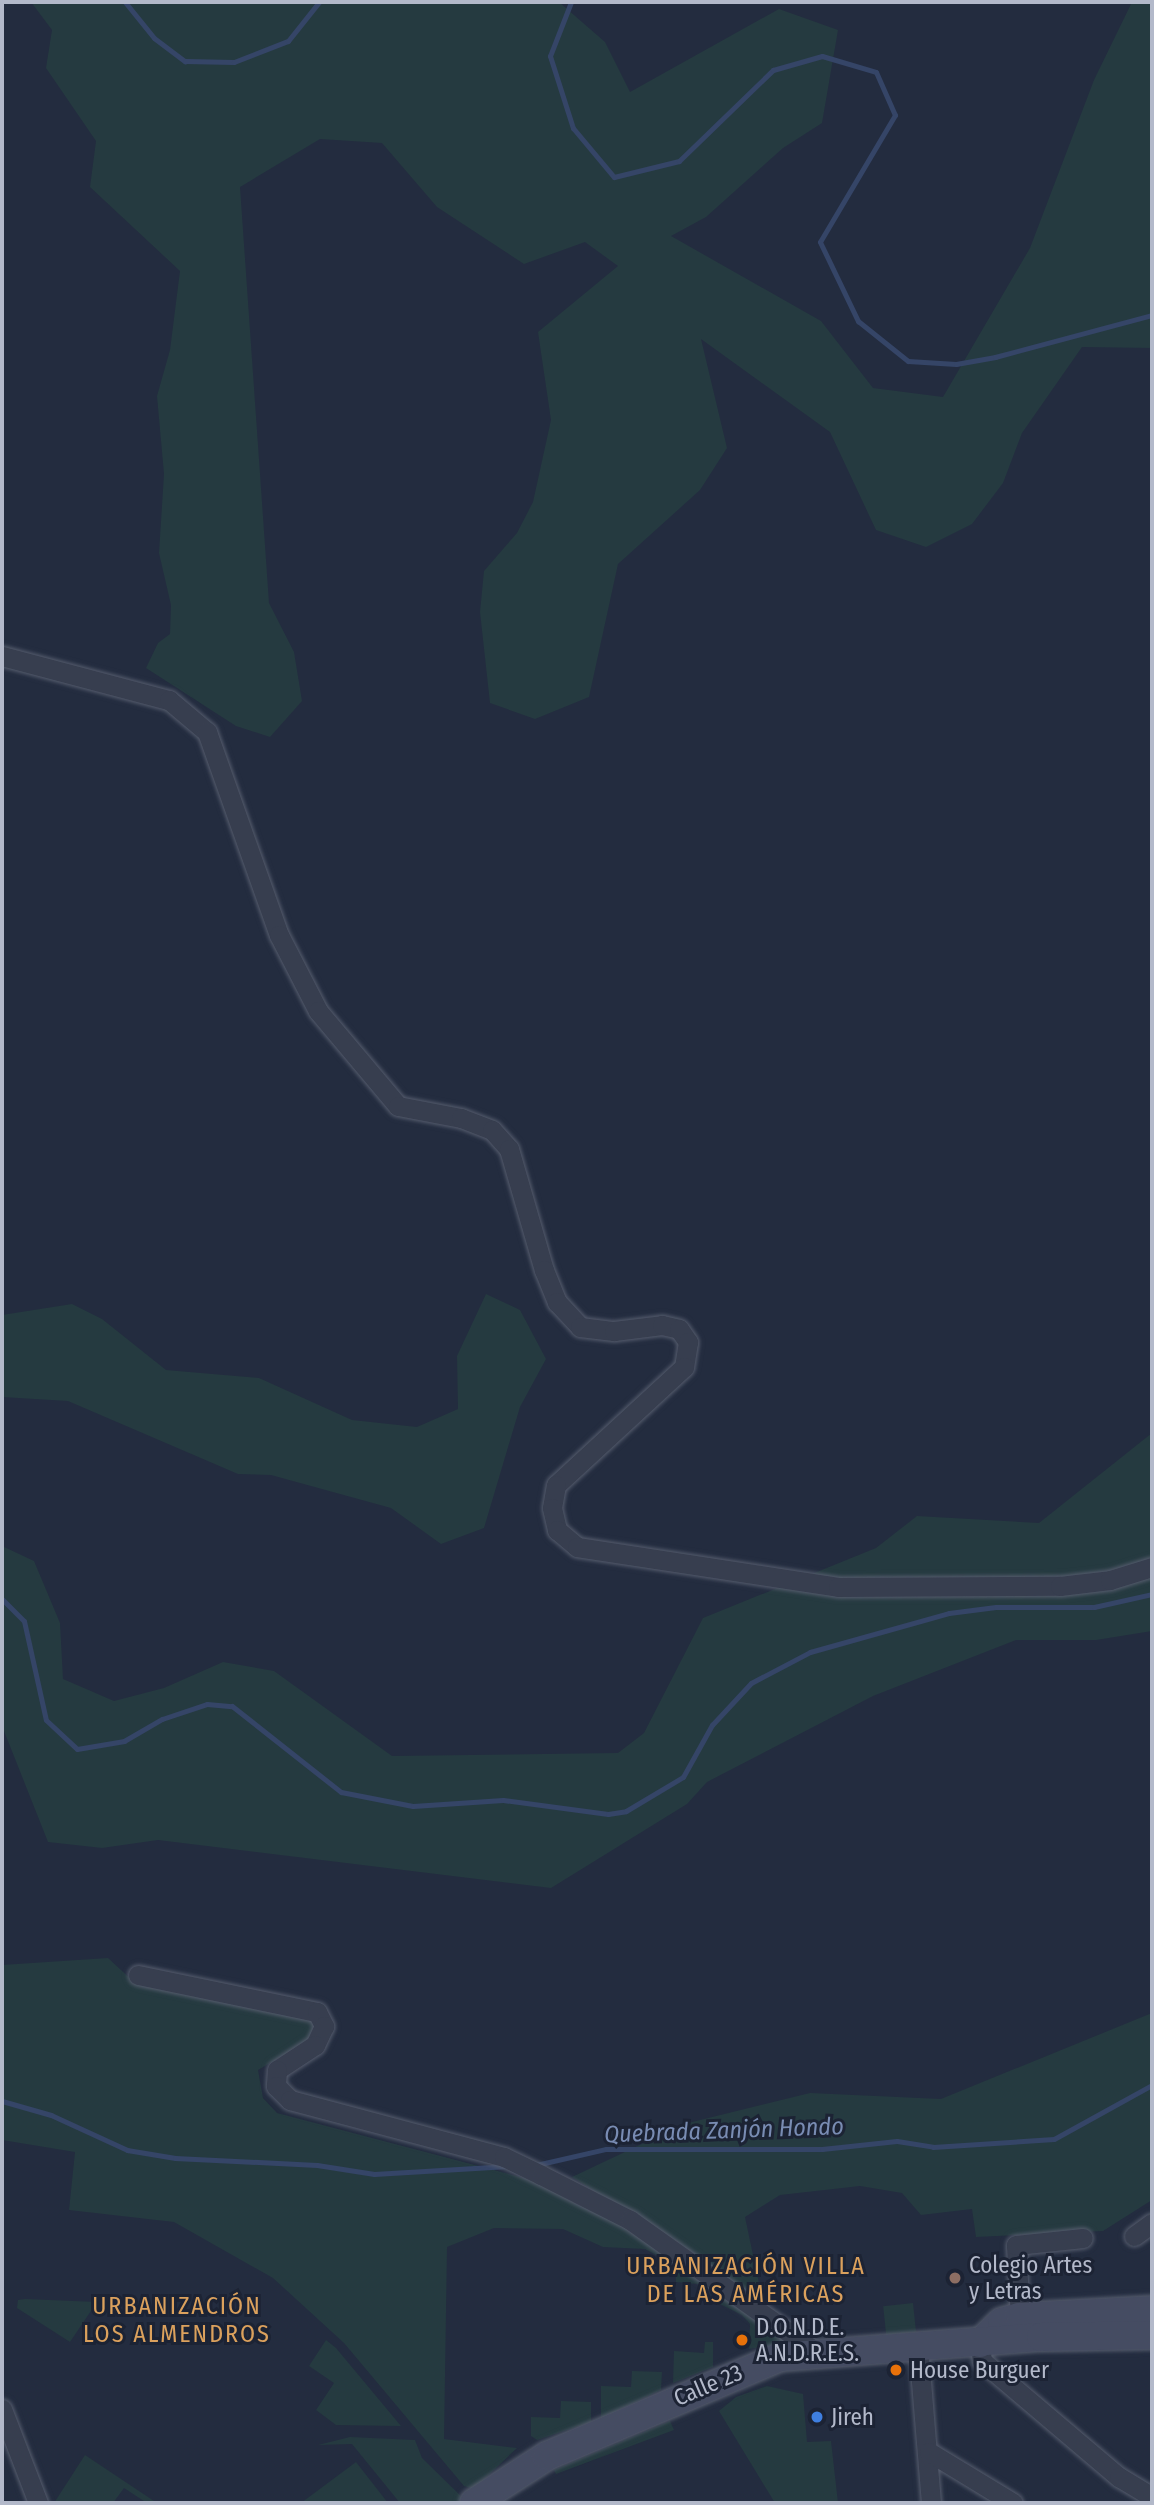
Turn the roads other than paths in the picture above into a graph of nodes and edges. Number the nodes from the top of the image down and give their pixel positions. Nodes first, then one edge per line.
1 (2, 656) edge
2 (1152, 1567) edge
3 (138, 1975) dead end
4 (1152, 2223) edge
5 (1134, 2236) dead end
6 (1083, 2238) dead end
7 (1152, 2310) edge
8 (1020, 2317) junction
9 (1152, 2335) edge
10 (980, 2343) junction
11 (918, 2345) junction
12 (815, 2351) junction
13 (2, 2409) edge
14 (929, 2452) junction
15 (1142, 2497) edge
16 (38, 2503) edge
17 (474, 2503) edge
18 (931, 2503) edge
19 (1013, 2503) edge

1 - 2 street
3 - 12 street
4 - 5 street
6 - 8 street
7 - 8 main road
8 - 10 main road
9 - 10 main road, Calle 23
10 - 11 main road, Calle 23
10 - 15 street
11 - 12 main road, Calle 23
11 - 14 street
12 - 17 main road, Calle 23
13 - 16 street
14 - 18 street
14 - 19 street

